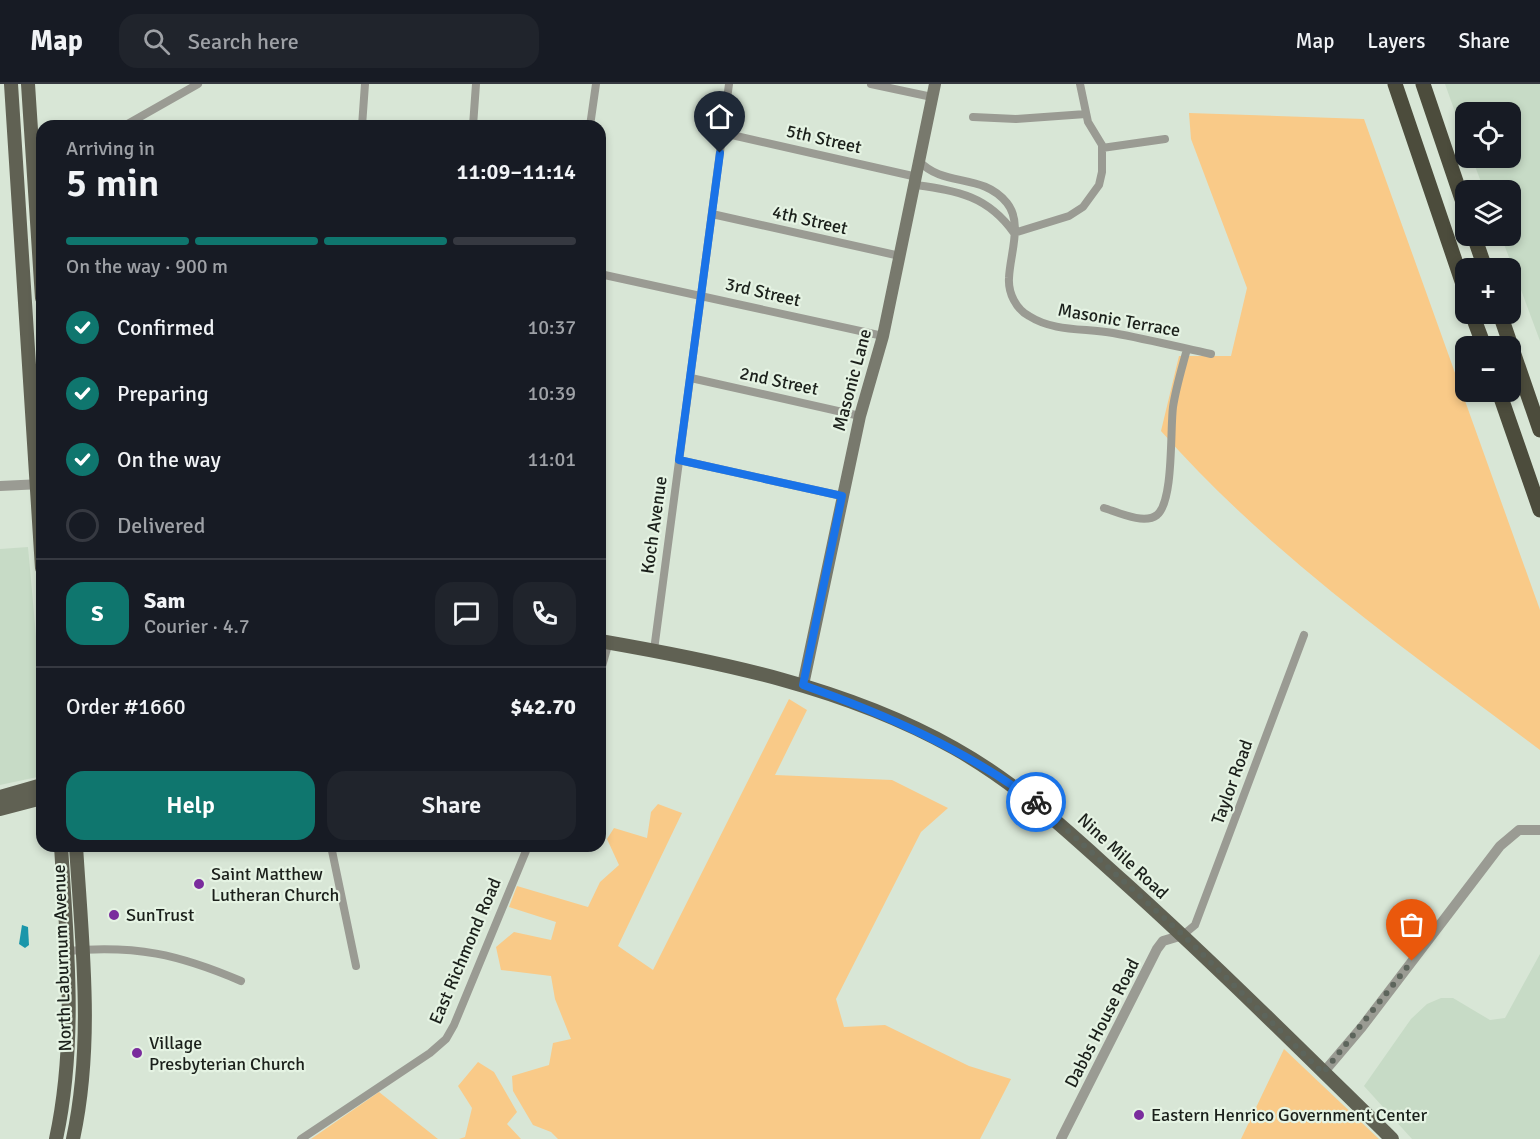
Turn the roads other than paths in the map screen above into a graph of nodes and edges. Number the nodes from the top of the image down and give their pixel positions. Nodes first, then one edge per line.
1 (11, 84) edge
2 (28, 84) edge
3 (198, 84) edge
4 (365, 84) edge
5 (476, 84) edge
6 (596, 84) edge
7 (729, 84) edge
8 (871, 84) edge
9 (935, 84) edge
10 (1080, 84) edge
11 (1395, 84) edge
12 (1423, 84) edge
13 (932, 97) junction
14 (1086, 114) junction
15 (973, 117) dead end
16 (135, 120) edge
17 (362, 120) edge
18 (473, 120) edge
19 (591, 120) edge
20 (723, 133) junction
21 (1165, 139) dead end
22 (36, 147) edge
23 (1102, 148) junction
24 (919, 161) junction
25 (36, 163) edge
26 (16, 165) junction
27 (1456, 180) edge
28 (917, 181) junction
29 (712, 214) junction
30 (1014, 233) junction
31 (900, 256) junction
32 (1455, 261) edge
33 (36, 270) edge
34 (23, 271) junction
35 (606, 275) edge
36 (701, 295) junction
37 (1503, 324) edge
38 (883, 336) junction
39 (1187, 348) junction
40 (1211, 354) dead end
41 (36, 377) edge
42 (690, 378) junction
43 (1502, 402) edge
44 (860, 416) junction
45 (1540, 430) edge
46 (679, 460) junction
47 (36, 484) edge
48 (0, 486) edge
49 (842, 496) junction
50 (1104, 508) dead end
51 (1540, 510) edge
52 (1304, 635) dead end
53 (606, 641) edge
54 (654, 650) junction
55 (803, 685) junction
56 (36, 787) edge
57 (0, 797) edge
58 (36, 800) edge
59 (0, 809) edge
60 (1540, 830) edge
61 (61, 852) edge
62 (76, 852) edge
63 (332, 852) edge
64 (526, 852) edge
65 (1183, 935) junction
66 (83, 950) junction
67 (67, 951) junction
68 (356, 966) dead end
69 (241, 981) dead end
70 (1323, 1073) junction
71 (56, 1139) edge
72 (73, 1139) edge
73 (301, 1139) edge
74 (1061, 1139) edge
75 (1392, 1139) edge

1 - 26 main road
2 - 22 main road
3 - 16 street
4 - 17 street
5 - 18 street
6 - 19 street
7 - 20 street, Koch Avenue
8 - 13 street
9 - 13 main road, Masonic Lane
10 - 14 street
11 - 32 highway
12 - 27 highway
13 - 24 main road, Masonic Lane
14 - 15 street
14 - 23 street
20 - 28 street, 5th Street
20 - 29 street, Koch Avenue
21 - 23 street
23 - 30 street
24 - 28 main road, Masonic Lane
24 - 30 street, Masonic Terrace
25 - 26 street
26 - 34 main road
28 - 30 street
28 - 31 main road, Masonic Lane
29 - 31 street, 4th Street
29 - 36 street, Koch Avenue
30 - 39 street, Masonic Terrace
31 - 38 main road, Masonic Lane
33 - 34 street
34 - 41 main road
35 - 36 street, 3rd Street
36 - 38 street, 3rd Street
36 - 42 street, Koch Avenue
37 - 45 highway
38 - 44 main road, Masonic Lane
39 - 40 street, Masonic Terrace
39 - 50 street, Masonic Terrace
42 - 44 street, 2nd Street
42 - 46 street, Koch Avenue
43 - 51 highway
44 - 49 main road, Masonic Lane
46 - 49 street
46 - 54 street, Koch Avenue
47 - 48 street
49 - 55 main road, Masonic Lane
52 - 65 street, Taylor Road
53 - 54 main road, Nine Mile Road
54 - 55 main road, Nine Mile Road
55 - 65 main road, Nine Mile Road
56 - 57 main road
58 - 59 main road
60 - 70 street
61 - 67 main road, North Laburnum Avenue
62 - 66 main road, North Laburnum Avenue
63 - 68 street
64 - 73 street, East Richmond Road
65 - 70 main road, Nine Mile Road
65 - 74 street, Dabbs House Road
66 - 67 street
66 - 69 street
66 - 72 main road, North Laburnum Avenue
67 - 71 main road, North Laburnum Avenue
70 - 75 main road, Nine Mile Road

